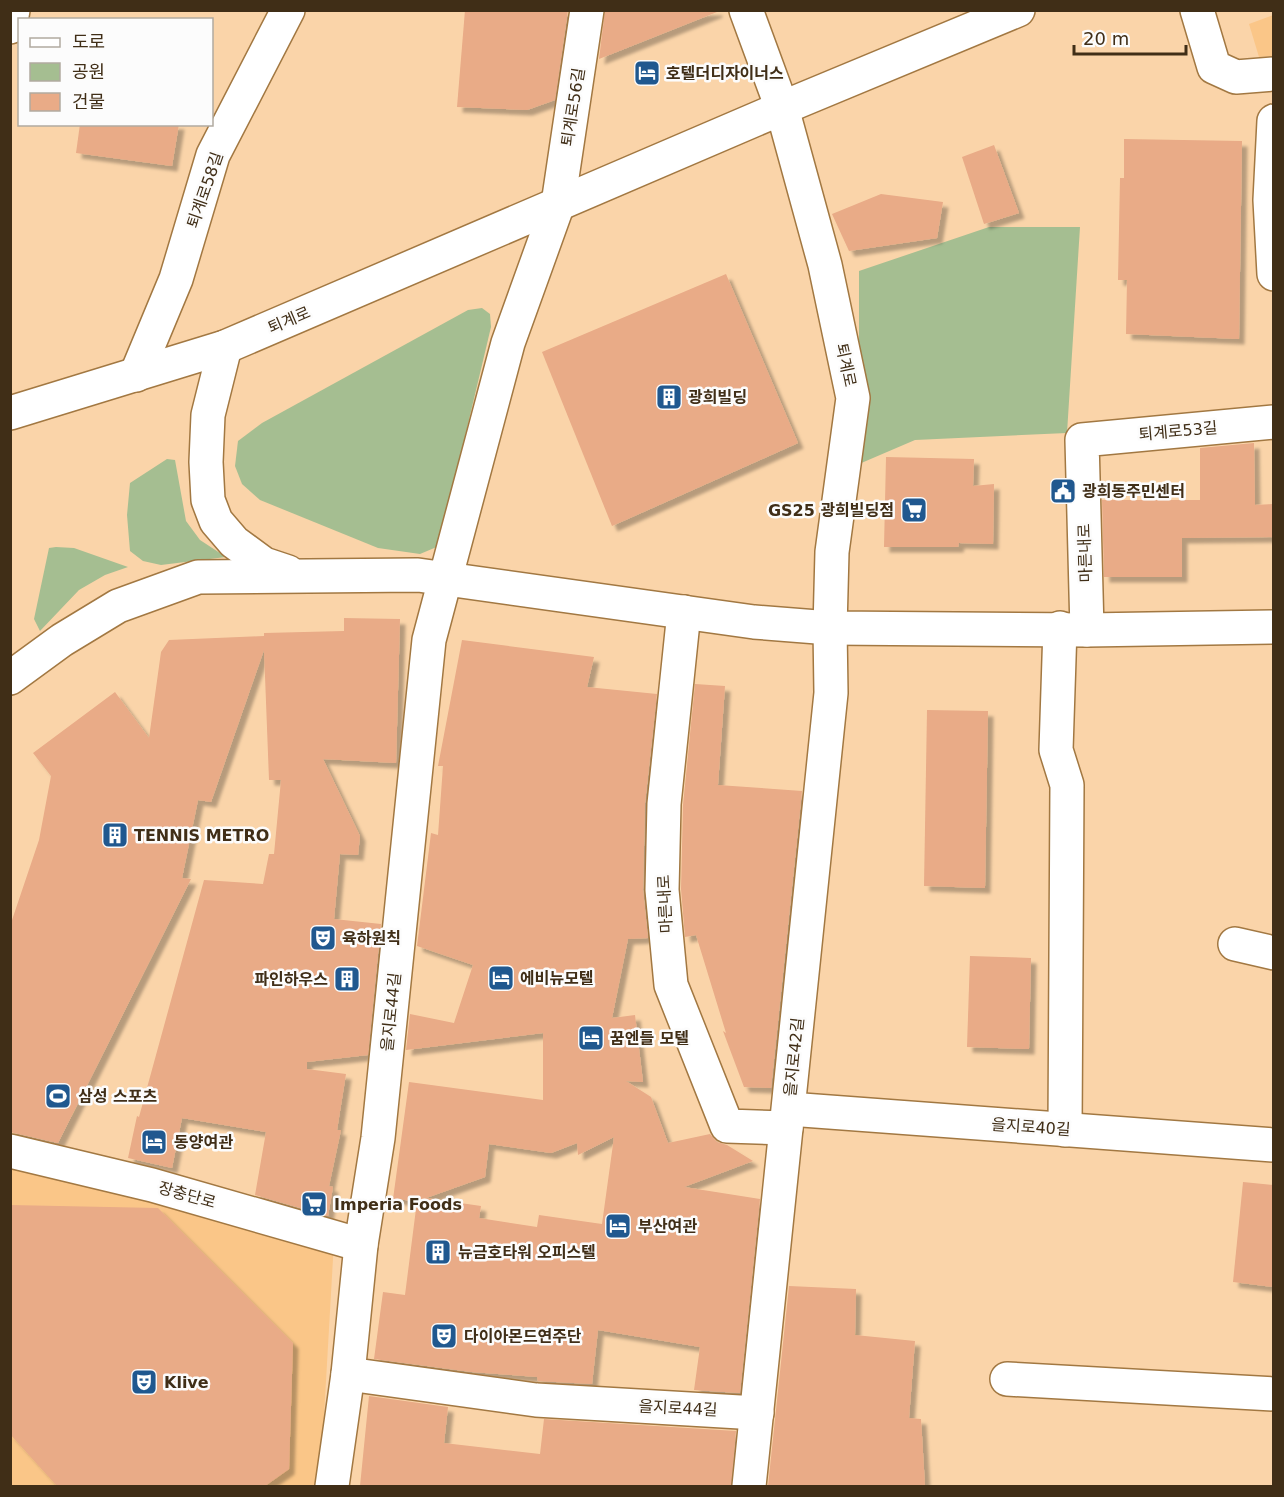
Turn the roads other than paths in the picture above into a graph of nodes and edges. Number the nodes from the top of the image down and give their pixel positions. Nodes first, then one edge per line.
1 (13, 10) edge
2 (288, 10) edge
3 (587, 10) edge
4 (746, 10) edge
5 (1018, 10) edge
6 (1197, 10) edge
7 (10, 27) edge
8 (1274, 74) edge
9 (782, 108) junction
10 (1274, 121) edge
11 (558, 204) junction
12 (1274, 274) edge
13 (225, 347) junction
14 (136, 375) junction
15 (10, 414) edge
16 (1274, 422) edge
17 (1082, 440) joint
18 (301, 576) junction
19 (446, 579) junction
20 (684, 612) junction
21 (1274, 627) edge
22 (830, 628) junction
23 (1073, 629) junction
24 (10, 678) edge
25 (1235, 944) dead end
26 (1274, 953) edge
27 (788, 1119) junction
28 (1065, 1130) junction
29 (1274, 1145) edge
30 (10, 1151) edge
31 (361, 1245) junction
32 (348, 1374) junction
33 (1007, 1379) dead end
34 (1274, 1394) edge
35 (757, 1413) junction
36 (332, 1486) edge
37 (749, 1486) edge

1 - 7 street
2 - 14 street, 퇴계로58길
3 - 11 street, 퇴계로56길
4 - 9 street, 퇴계로
5 - 9 street, 퇴계로
6 - 8 street
9 - 11 street, 퇴계로
9 - 22 street, 퇴계로
10 - 12 street
11 - 13 street, 퇴계로
11 - 19 street
13 - 14 street, 퇴계로
13 - 18 street
14 - 15 street, 퇴계로
16 - 17 street, 퇴계로53길
17 - 23 street, 마른내로
18 - 19 street
18 - 24 street
19 - 20 street
19 - 31 street, 을지로44길
20 - 22 street
20 - 27 street, 마른내로
21 - 23 street
22 - 23 street
22 - 27 street, 을지로42길
23 - 28 street, 마른내로
25 - 26 street
27 - 28 street, 을지로40길
27 - 35 street, 을지로42길
28 - 29 street, 을지로40길
30 - 31 street, 장충단로
31 - 32 street, 을지로44길
32 - 35 street, 을지로44길
32 - 36 street, 을지로44길
33 - 34 street
35 - 37 street, 을지로42길

